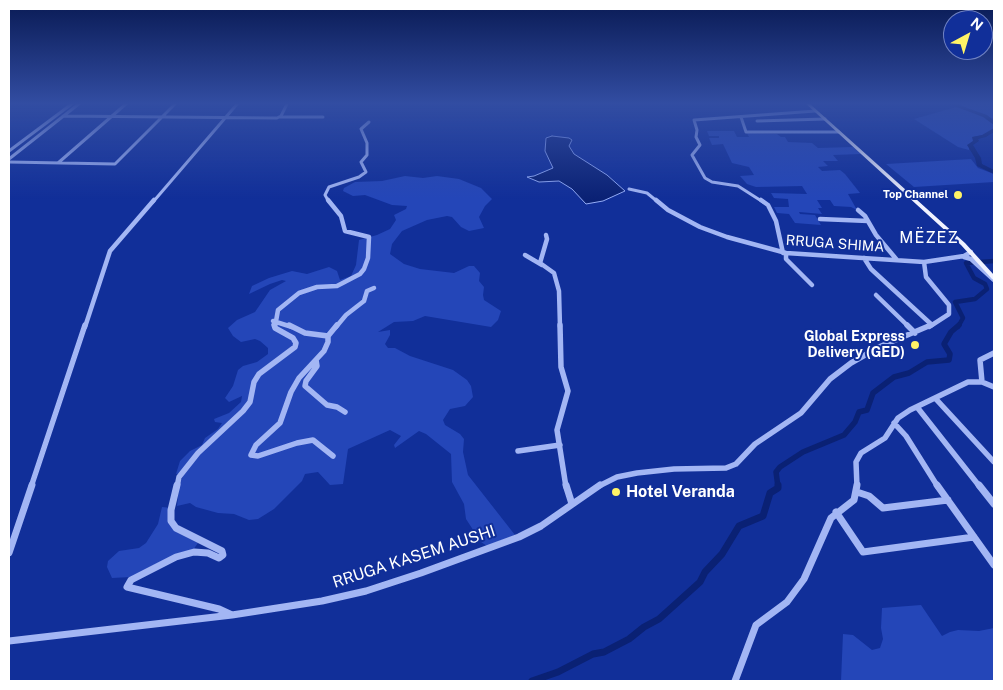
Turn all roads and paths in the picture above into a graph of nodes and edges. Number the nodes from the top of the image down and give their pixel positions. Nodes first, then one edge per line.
1 (30, 135) edge
2 (40, 135) edge
3 (90, 135) edge
4 (144, 135) edge
5 (209, 135) edge
6 (364, 135) edge
7 (696, 135) edge
8 (842, 135) edge
9 (9, 151) edge
10 (9, 161) edge
11 (58, 163) junction
12 (628, 189) dead end
13 (858, 210) dead end
14 (820, 219) dead end
15 (868, 221) junction
16 (546, 235) dead end
17 (970, 252) junction
18 (785, 253) junction
19 (525, 256) dead end
20 (964, 256) junction
21 (864, 258) junction
22 (897, 260) junction
23 (975, 261) junction
24 (924, 262) junction
25 (542, 265) junction
26 (994, 279) edge
27 (812, 285) dead end
28 (374, 288) dead end
29 (876, 295) dead end
30 (273, 321) junction
31 (932, 325) junction
32 (915, 333) junction
33 (328, 336) junction
34 (994, 353) edge
35 (316, 360) junction
36 (982, 382) junction
37 (994, 387) edge
38 (935, 398) junction
39 (917, 407) junction
40 (345, 412) dead end
41 (894, 423) junction
42 (560, 445) junction
43 (518, 451) dead end
44 (333, 456) dead end
45 (994, 462) edge
46 (857, 492) junction
47 (948, 500) junction
48 (572, 504) junction
49 (994, 504) edge
50 (836, 512) junction
51 (974, 537) junction
52 (9, 553) edge
53 (994, 565) edge
54 (232, 615) junction
55 (9, 641) edge
56 (735, 681) edge

1 - 9 street
2 - 10 street
3 - 11 street
4 - 11 street
5 - 52 street
6 - 30 street
7 - 18 street
8 - 17 main road
10 - 11 street
12 - 18 street, RRUGA SHIMA
13 - 15 street
14 - 15 street
15 - 22 street
16 - 25 street
17 - 20 street, RRUGA SHIMA
17 - 23 main road
18 - 21 street, RRUGA SHIMA
18 - 27 street
19 - 25 street
20 - 23 street
20 - 24 street, RRUGA SHIMA
21 - 22 street, RRUGA SHIMA
21 - 31 street
22 - 24 street, RRUGA SHIMA
23 - 26 street
23 - 26 main road
24 - 31 street, RRUGA KASEM AUSHI
25 - 42 street
28 - 33 street
29 - 32 street
30 - 33 street
30 - 54 street, RRUGA KASEM AUSHI
31 - 32 street, RRUGA KASEM AUSHI
32 - 48 street, RRUGA KASEM AUSHI
33 - 35 street
34 - 36 street
35 - 40 street
35 - 44 street
36 - 37 street
36 - 38 street
38 - 39 street
38 - 45 street
39 - 41 street
39 - 49 street
41 - 46 street
41 - 47 street
42 - 43 street
42 - 48 street
46 - 47 street
46 - 50 street
47 - 51 street
48 - 54 street, RRUGA KASEM AUSHI
50 - 51 street
50 - 56 street
51 - 53 street
54 - 55 street

